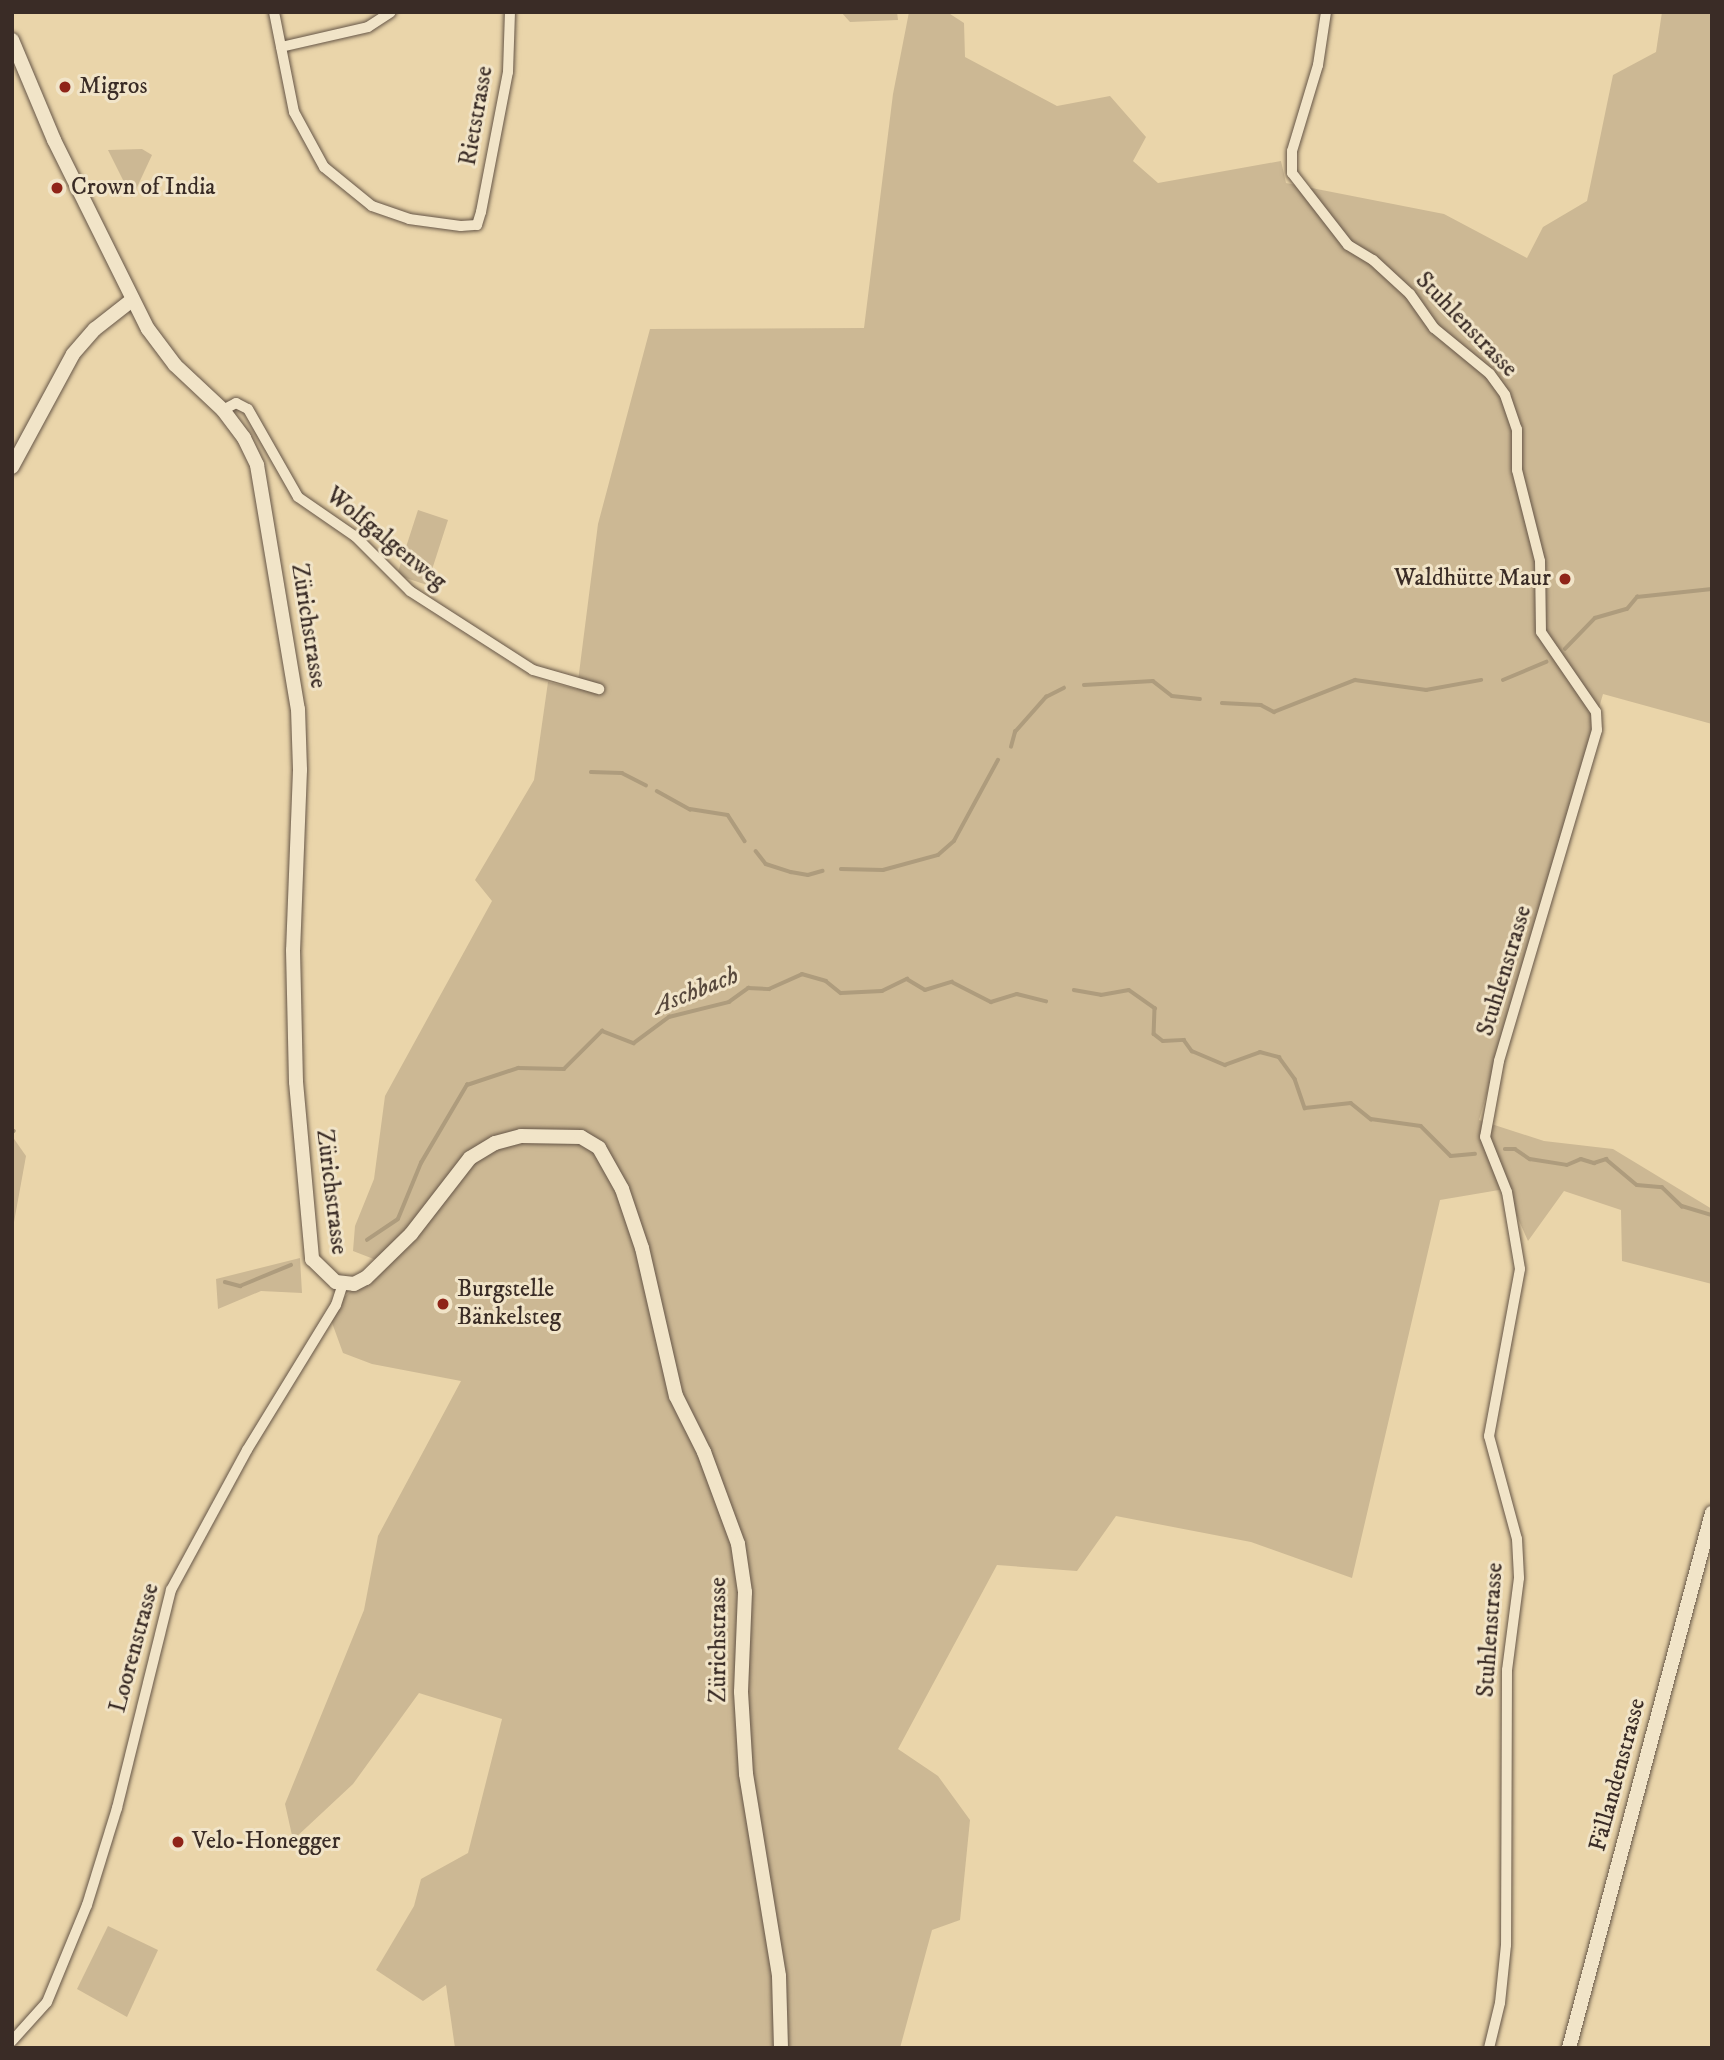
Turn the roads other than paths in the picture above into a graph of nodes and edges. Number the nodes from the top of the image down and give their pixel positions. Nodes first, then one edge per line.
1 (274, 12) edge
2 (391, 12) edge
3 (510, 12) edge
4 (1325, 12) edge
5 (12, 40) edge
6 (281, 47) junction
7 (132, 300) junction
8 (223, 410) junction
9 (12, 467) edge
10 (599, 690) dead end
11 (343, 1284) junction
12 (1712, 1513) edge
13 (12, 2040) edge
14 (781, 2048) edge
15 (1489, 2048) edge
16 (1569, 2048) edge

1 - 6 street
2 - 6 street
3 - 6 street, Rietstrasse
4 - 15 street, Stuhlenstrasse
5 - 7 street, Zürichstrasse
7 - 8 street, Zürichstrasse
7 - 9 street
8 - 10 street, Wolfgalgenweg
8 - 11 street, Zürichstrasse
11 - 13 street, Loorenstrasse
11 - 14 street, Zürichstrasse
12 - 16 street, Fällandenstrasse

